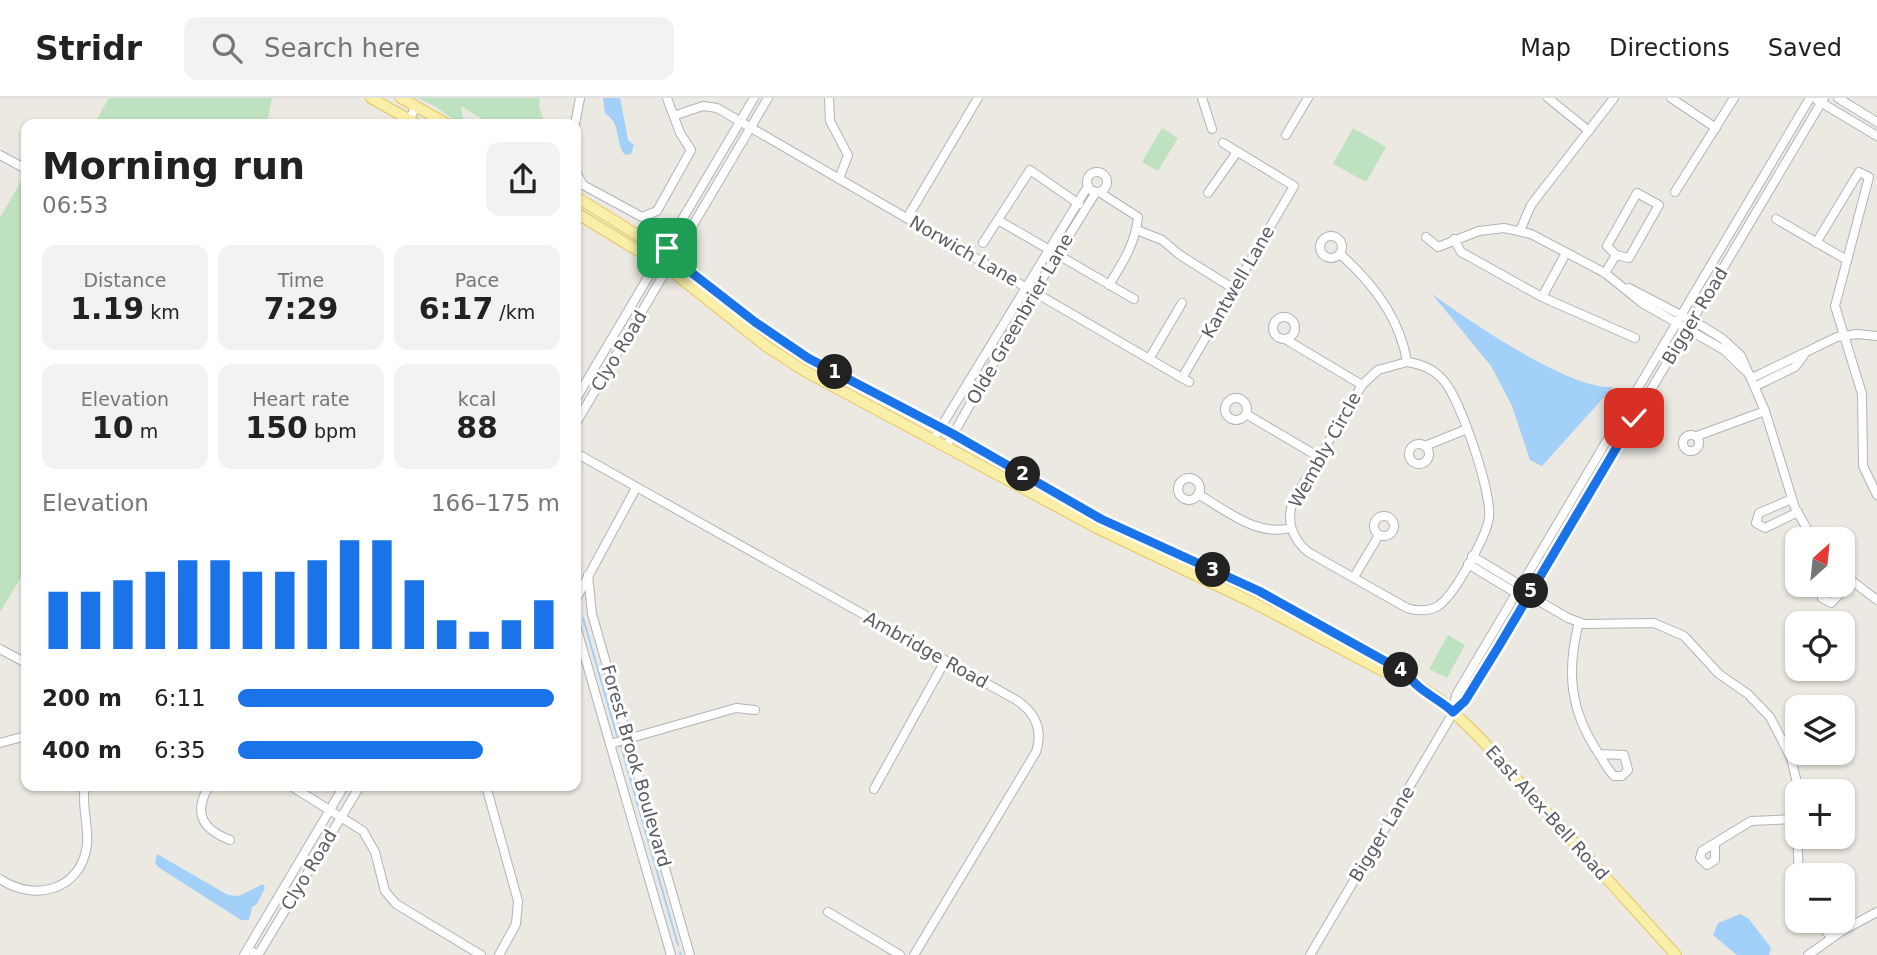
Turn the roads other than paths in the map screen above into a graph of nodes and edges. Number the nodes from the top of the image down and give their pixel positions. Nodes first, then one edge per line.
1 (371, 98) edge
2 (401, 98) edge
3 (580, 98) edge
4 (667, 98) edge
5 (754, 98) edge
6 (768, 98) edge
7 (829, 98) edge
8 (978, 98) edge
9 (1202, 98) edge
10 (1308, 98) edge
11 (1548, 98) edge
12 (1614, 98) edge
13 (1671, 98) edge
14 (1734, 98) edge
15 (1838, 98) edge
16 (1817, 99) edge
17 (703, 102) edge
18 (416, 107) junction
19 (676, 115) junction
20 (405, 119) edge
21 (412, 119) edge
22 (438, 119) edge
23 (576, 119) edge
24 (740, 121) junction
25 (1877, 122) edge
26 (751, 127) junction
27 (1716, 128) junction
28 (1212, 129) dead end
29 (1589, 131) junction
30 (1286, 135) dead end
31 (1877, 136) edge
32 (1223, 143) dead end
33 (1237, 152) junction
34 (0, 155) edge
35 (21, 167) edge
36 (839, 179) junction
37 (581, 181) edge
38 (1095, 190) junction
39 (1675, 192) dead end
40 (1208, 193) dead end
41 (581, 200) edge
42 (1076, 201) junction
43 (1084, 208) junction
44 (581, 216) edge
45 (907, 218) junction
46 (1776, 219) dead end
47 (998, 220) junction
48 (1137, 230) junction
49 (1520, 231) junction
50 (1426, 237) dead end
51 (1454, 239) junction
52 (983, 243) dead end
53 (1816, 243) junction
54 (1048, 249) junction
55 (665, 252) junction
56 (1566, 253) junction
57 (1340, 254) dead end
58 (1058, 255) junction
59 (1616, 255) junction
60 (674, 260) junction
61 (1847, 260) junction
62 (659, 262) junction
63 (669, 269) junction
64 (1605, 273) junction
65 (1109, 285) junction
66 (1025, 287) junction
67 (1234, 289) junction
68 (1034, 292) junction
69 (1542, 297) junction
70 (1134, 299) dead end
71 (1182, 303) dead end
72 (1678, 319) junction
73 (1689, 325) junction
74 (1845, 335) junction
75 (1877, 336) edge
76 (1635, 338) dead end
77 (1285, 339) dead end
78 (1149, 359) junction
79 (1407, 362) junction
80 (1753, 379) junction
81 (1185, 380) joint
82 (1362, 385) junction
83 (581, 391) edge
84 (1765, 411) junction
85 (1246, 414) dead end
86 (581, 415) edge
87 (940, 428) junction
88 (1467, 429) junction
89 (953, 434) junction
90 (1697, 436) dead end
91 (933, 440) junction
92 (1425, 446) dead end
93 (946, 447) junction
94 (581, 456) edge
95 (1319, 457) junction
96 (636, 488) junction
97 (1198, 494) dead end
98 (1877, 495) edge
99 (1792, 499) junction
100 (1798, 512) junction
101 (1099, 523) junction
102 (1806, 527) edge
103 (1291, 528) junction
104 (1379, 535) dead end
105 (1470, 560) junction
106 (588, 575) junction
107 (1226, 576) junction
108 (1354, 577) junction
109 (1855, 585) edge
110 (1220, 586) junction
111 (581, 589) edge
112 (1518, 589) junction
113 (1529, 595) junction
114 (1822, 597) edge
115 (1837, 597) edge
116 (1877, 600) edge
117 (1579, 622) junction
118 (581, 643) edge
119 (0, 649) edge
120 (21, 660) edge
121 (945, 661) junction
122 (1411, 680) junction
123 (755, 710) dead end
124 (1453, 712) junction
125 (21, 737) edge
126 (628, 739) junction
127 (0, 743) edge
128 (610, 744) junction
129 (1599, 754) dead end
130 (1796, 779) edge
131 (874, 789) dead end
132 (84, 791) edge
133 (206, 791) edge
134 (299, 791) edge
135 (341, 791) edge
136 (357, 791) edge
137 (487, 791) edge
138 (330, 809) junction
139 (342, 816) junction
140 (1785, 819) edge
141 (230, 840) dead end
142 (1715, 845) dead end
143 (0, 879) edge
144 (828, 912) dead end
145 (1877, 912) edge
146 (1828, 933) edge
147 (1831, 938) junction
148 (246, 952) edge
149 (258, 955) edge
150 (481, 955) edge
151 (499, 955) edge
152 (671, 955) edge
153 (690, 955) edge
154 (900, 955) edge
155 (914, 955) edge
156 (1310, 955) edge
157 (1676, 955) edge
158 (1808, 955) edge

1 - 20 main road
2 - 18 main road
3 - 23 street
4 - 19 street
5 - 24 street, Clyo Road
6 - 26 street, Clyo Road
7 - 36 street
8 - 45 street
9 - 28 street
10 - 30 street
11 - 29 street
12 - 29 street
13 - 27 street
14 - 27 street
15 - 25 street
16 - 31 street
16 - 72 street, Bigger Road
16 - 73 street, Bigger Road
17 - 19 street
17 - 24 street, Norwich Lane
18 - 21 street
18 - 22 main road
19 - 37 street
24 - 26 street, Norwich Lane
24 - 55 street, Clyo Road
26 - 36 street, Norwich Lane
26 - 60 street, Clyo Road
27 - 39 street
29 - 49 street
32 - 33 street
33 - 40 street
33 - 67 street, Kantwell Lane
34 - 35 street
36 - 45 street, Norwich Lane
38 - 42 street, Olde Greenbrier Lane
38 - 43 street, Olde Greenbrier Lane
38 - 48 street
41 - 55 main road
42 - 43 street
42 - 47 street
42 - 54 street, Olde Greenbrier Lane
43 - 58 street, Olde Greenbrier Lane
44 - 62 main road
45 - 66 street, Norwich Lane
46 - 53 street
47 - 52 street
47 - 54 street
48 - 65 street
48 - 67 street
49 - 51 street
49 - 56 street
50 - 51 street
51 - 69 street
53 - 61 street
53 - 61 street
54 - 58 street
54 - 66 street, Olde Greenbrier Lane
55 - 60 main road
55 - 62 street, Clyo Road
56 - 64 street
56 - 69 street
57 - 79 street
58 - 65 street
58 - 68 street, Olde Greenbrier Lane
59 - 59 street
59 - 64 street
60 - 63 street, Clyo Road
60 - 87 main road
61 - 74 street
62 - 63 main road
62 - 83 street, Clyo Road
63 - 86 street, Clyo Road
63 - 91 main road
64 - 72 street
65 - 70 street
66 - 68 street, Norwich Lane
66 - 87 street, Olde Greenbrier Lane
67 - 81 street, Kantwell Lane
68 - 78 street, Norwich Lane
68 - 89 street, Olde Greenbrier Lane
69 - 76 street
71 - 78 street
72 - 73 street
72 - 112 street, Bigger Road
73 - 80 street
73 - 113 street, Bigger Road
74 - 75 street
74 - 80 street
74 - 98 street
77 - 82 street
78 - 81 street, Norwich Lane
79 - 82 street, Wembly Circle
79 - 88 street, Wembly Circle
80 - 84 street
82 - 95 street, Wembly Circle
84 - 90 street
84 - 99 street
85 - 95 street
87 - 89 main road
87 - 91 street, Olde Greenbrier Lane
88 - 92 street
88 - 105 street, Wembly Circle
89 - 93 street, Olde Greenbrier Lane
89 - 101 main road
91 - 93 main road
93 - 101 main road
94 - 96 street, Ambridge Road
95 - 103 street, Wembly Circle
96 - 106 street
96 - 121 street, Ambridge Road
97 - 103 street
99 - 100 street
99 - 100 street
100 - 102 street
101 - 107 main road
101 - 110 main road
103 - 108 street, Wembly Circle
104 - 108 street
105 - 108 street, Wembly Circle
105 - 112 street
106 - 111 street
106 - 126 street, Forest Brook Boulevard
107 - 110 main road
107 - 122 main road
109 - 116 street
110 - 122 main road
112 - 113 street
112 - 124 street, Bigger Road
113 - 117 street
113 - 124 street, Bigger Road
114 - 115 street
117 - 129 street
117 - 130 street
118 - 128 street, Forest Brook Boulevard
119 - 120 street
121 - 131 street
121 - 155 street, Ambridge Road
122 - 124 main road, East Alex-Bell Road
123 - 126 street
124 - 156 street, Bigger Lane
124 - 157 main road, East Alex-Bell Road
125 - 127 street
126 - 128 street
126 - 153 street, Forest Brook Boulevard
128 - 152 street, Forest Brook Boulevard
132 - 143 street
133 - 141 street
134 - 138 street
135 - 138 street, Clyo Road
136 - 139 street, Clyo Road
137 - 151 street
138 - 139 street
138 - 148 street, Clyo Road
139 - 149 street, Clyo Road
139 - 150 street
140 - 142 street
144 - 154 street
145 - 147 street
146 - 147 street
147 - 158 street
148 - 149 street

